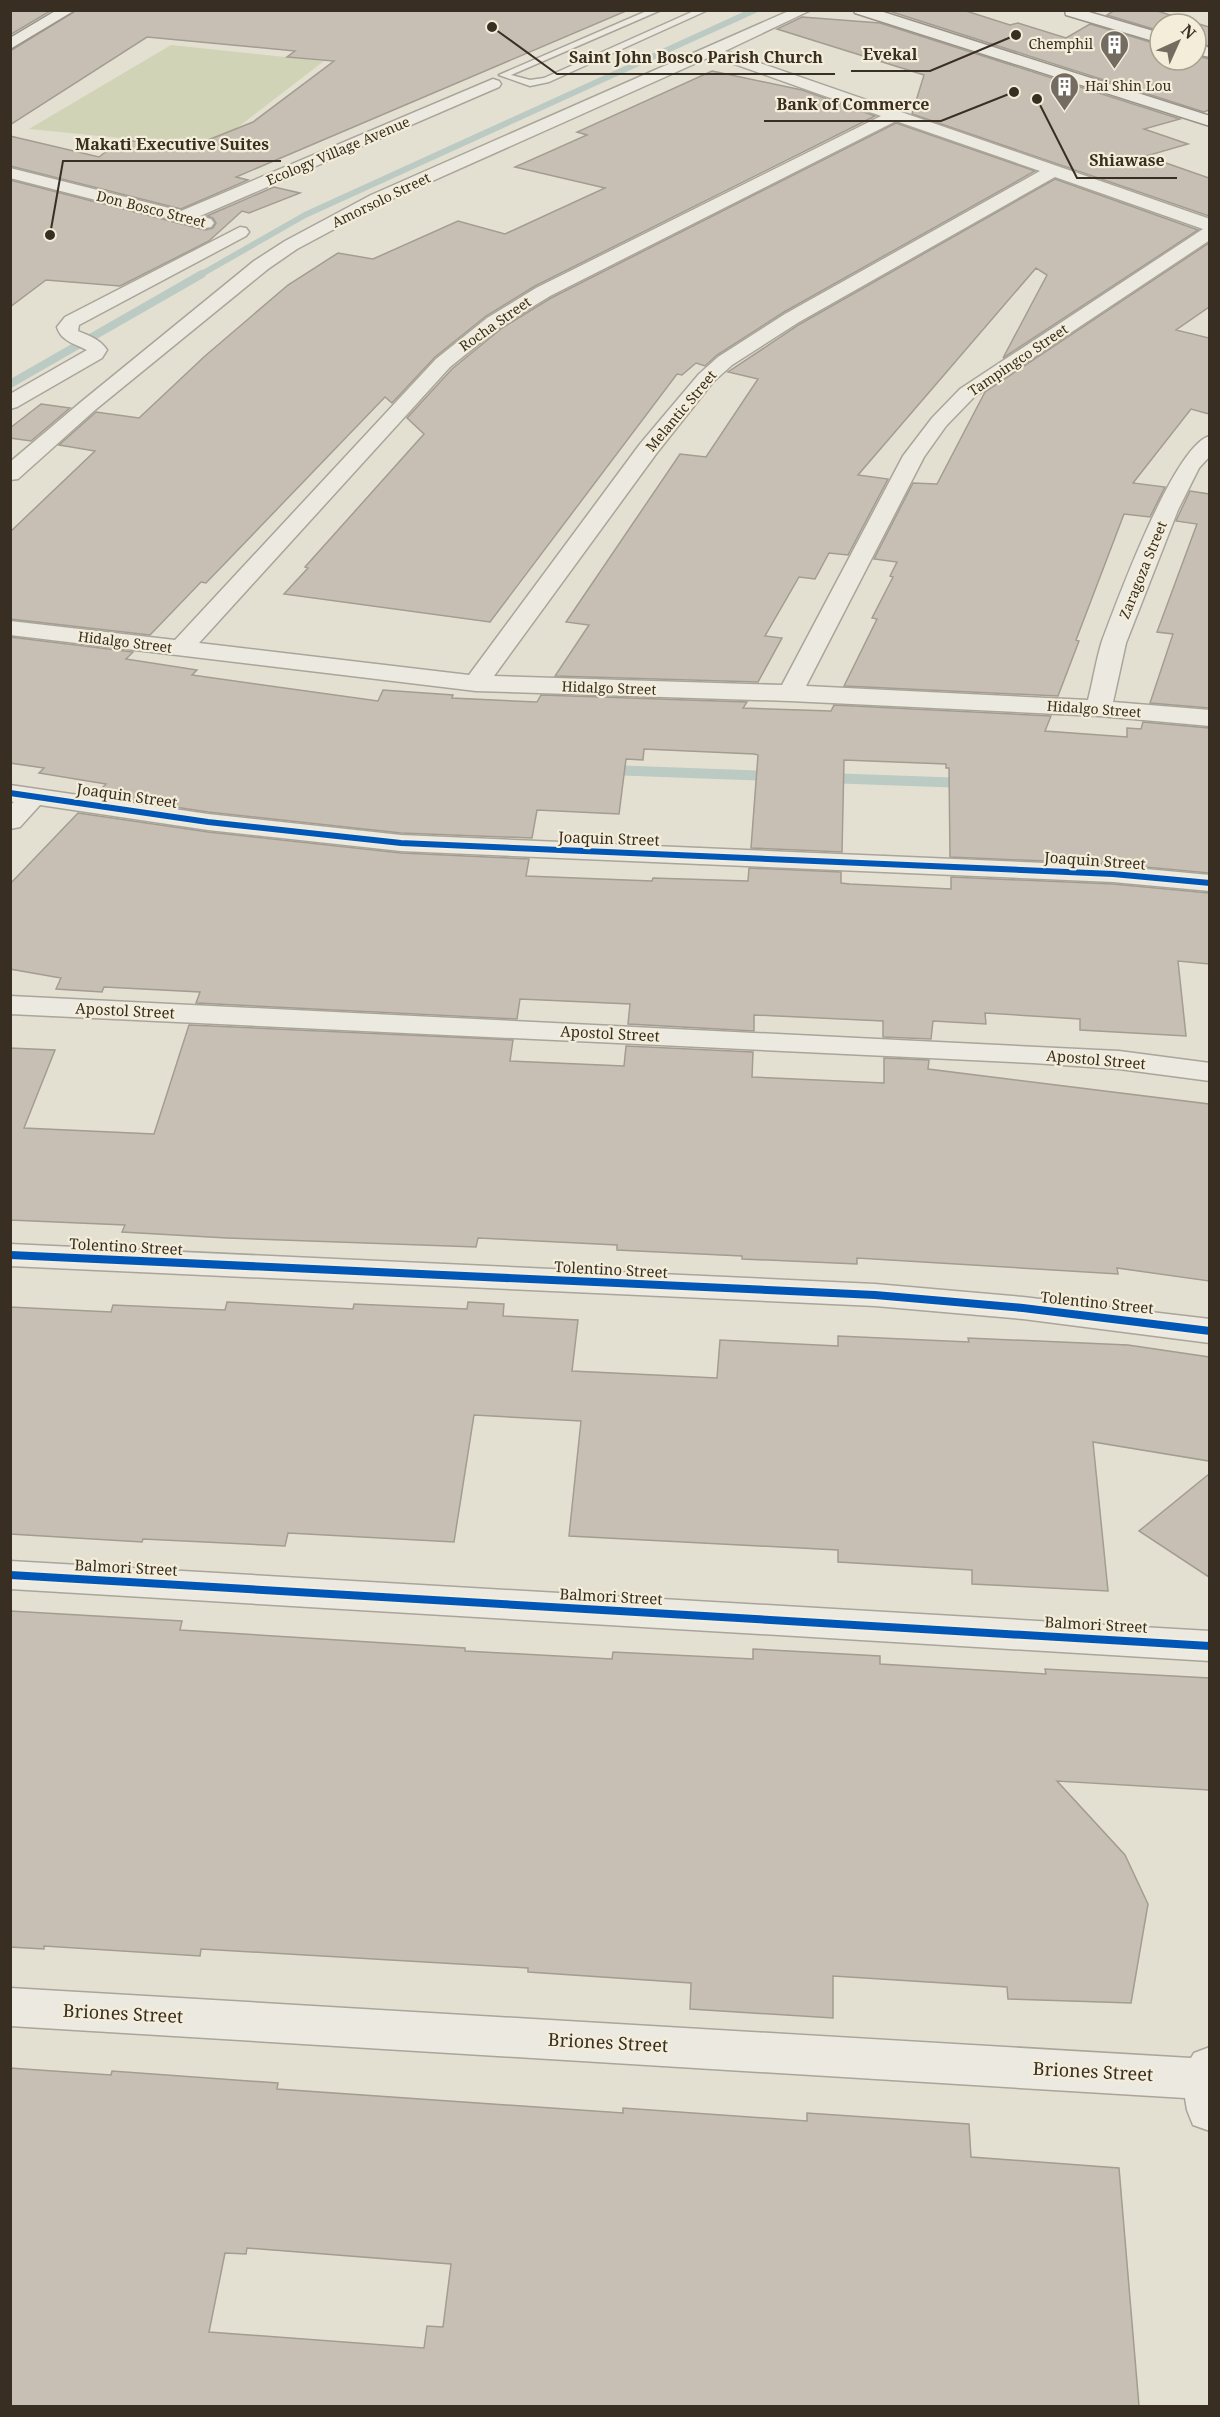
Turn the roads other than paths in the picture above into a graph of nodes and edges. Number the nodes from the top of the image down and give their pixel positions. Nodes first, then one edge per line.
1 (68, 10) edge
2 (657, 10) edge
3 (704, 10) edge
4 (804, 10) edge
5 (860, 10) edge
6 (870, 10) edge
7 (1070, 11) edge
8 (893, 21) junction
9 (1148, 34) edge
10 (10, 45) edge
11 (714, 52) junction
12 (493, 84) dead end
13 (897, 114) junction
14 (1209, 121) edge
15 (1055, 170) junction
16 (10, 173) edge
17 (183, 217) junction
18 (1209, 225) edge
19 (240, 232) junction
20 (1209, 232) edge
21 (291, 245) junction
22 (10, 403) edge
23 (1209, 442) edge
24 (10, 474) edge
25 (10, 628) edge
26 (180, 649) junction
27 (476, 683) junction
28 (790, 693) junction
29 (1099, 708) junction
30 (1209, 718) edge
31 (22, 794) edge
32 (10, 821) edge
33 (1209, 883) edge
34 (10, 1005) edge
35 (1209, 1072) edge
36 (10, 1255) edge
37 (1209, 1331) edge
38 (10, 1575) edge
39 (1209, 1646) edge
40 (10, 2007) edge
41 (1208, 2085) edge

1 - 10 street
2 - 3 lane
4 - 11 street, Amorsolo Street
5 - 8 street
6 - 8 street
7 - 9 street
8 - 14 street
11 - 13 street
11 - 21 street, Amorsolo Street
12 - 17 street, Ecology Village Avenue
13 - 15 street
13 - 26 street, Rocha Street
15 - 18 street
15 - 27 street, Melantic Street
16 - 17 street, Don Bosco Street
17 - 19 street, Don Bosco Street
19 - 21 street, Don Bosco Street
19 - 22 street
20 - 28 street, Tampingco Street
21 - 24 street, Amorsolo Street
23 - 29 street, Zaragoza Street
25 - 26 street, Hidalgo Street
26 - 27 street, Hidalgo Street
27 - 28 street, Hidalgo Street
28 - 29 street, Hidalgo Street
29 - 30 street, Hidalgo Street
31 - 32 street
31 - 33 street, Joaquin Street
34 - 35 street, Apostol Street
36 - 37 street, Tolentino Street
38 - 39 street, Balmori Street
40 - 41 street, Briones Street

